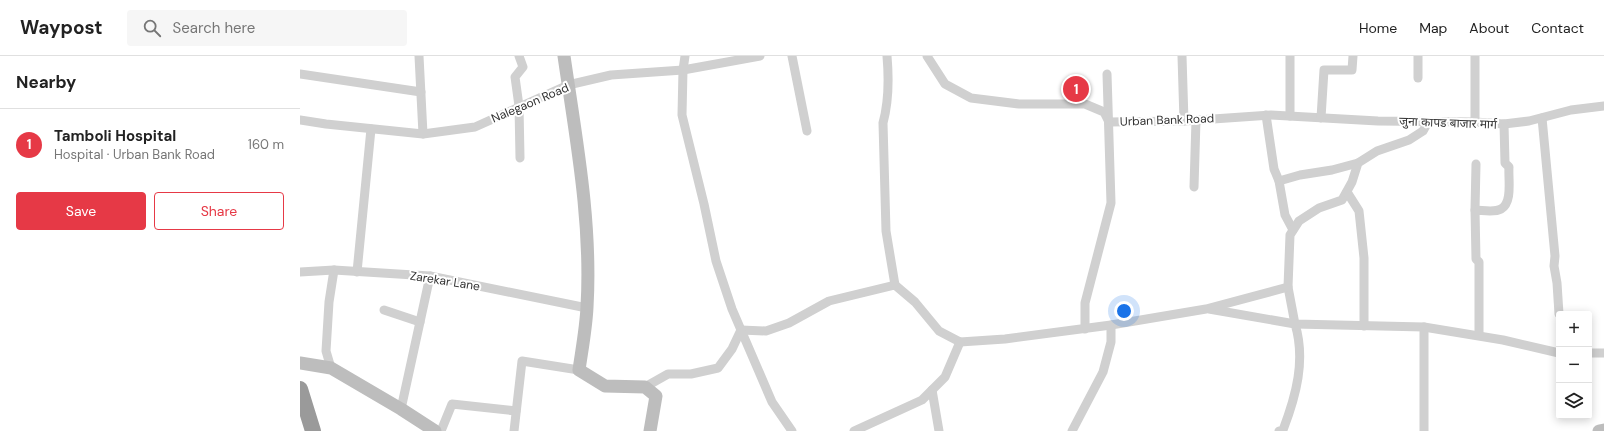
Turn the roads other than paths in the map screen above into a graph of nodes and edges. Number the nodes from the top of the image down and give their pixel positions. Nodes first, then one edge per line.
1 (419, 56) edge
2 (519, 56) edge
3 (564, 56) edge
4 (686, 56) edge
5 (760, 56) edge
6 (792, 56) edge
7 (886, 56) edge
8 (927, 56) edge
9 (1182, 56) edge
10 (1290, 56) edge
11 (1353, 56) edge
12 (1418, 56) edge
13 (1475, 56) edge
14 (683, 70) junction
15 (300, 74) edge
16 (1108, 74) dead end
17 (1418, 78) dead end
18 (568, 85) junction
19 (421, 92) junction
20 (519, 106) junction
21 (1604, 106) edge
22 (1266, 115) junction
23 (1290, 116) junction
24 (1321, 118) junction
25 (1542, 118) junction
26 (300, 120) edge
27 (1196, 120) junction
28 (1184, 121) junction
29 (1109, 122) junction
30 (1428, 122) junction
31 (1475, 122) junction
32 (1504, 124) junction
33 (371, 129) junction
34 (807, 131) dead end
35 (423, 134) junction
36 (520, 158) dead end
37 (1358, 163) junction
38 (1476, 164) dead end
39 (1279, 181) junction
40 (1194, 188) dead end
41 (1347, 192) junction
42 (1475, 210) junction
43 (1293, 230) junction
44 (334, 270) junction
45 (300, 272) edge
46 (358, 272) junction
47 (430, 276) junction
48 (895, 285) junction
49 (1288, 287) junction
50 (588, 308) junction
51 (1206, 309) junction
52 (384, 310) dead end
53 (1559, 311) edge
54 (420, 322) junction
55 (1295, 324) junction
56 (1111, 325) junction
57 (1364, 326) junction
58 (1424, 327) junction
59 (1085, 329) junction
60 (741, 330) junction
61 (1479, 335) junction
62 (960, 342) junction
63 (1556, 352) edge
64 (1592, 354) edge
65 (1604, 354) edge
66 (300, 363) edge
67 (331, 368) junction
68 (579, 370) junction
69 (645, 388) junction
70 (300, 389) edge
71 (932, 390) junction
72 (401, 409) junction
73 (516, 411) junction
74 (1604, 430) edge
75 (313, 431) edge
76 (435, 431) edge
77 (514, 431) edge
78 (650, 431) edge
79 (792, 431) edge
80 (854, 431) edge
81 (939, 431) edge
82 (1072, 431) edge
83 (1282, 431) edge
84 (1424, 431) edge
85 (1599, 431) edge

1 - 19 street
2 - 20 street
3 - 18 street
4 - 14 street
5 - 14 street, Nalegaon Road
6 - 34 street
7 - 48 street
8 - 29 street, Urban Bank Road
9 - 28 street
10 - 23 street
11 - 24 street
12 - 17 street
13 - 31 street
14 - 18 street, Nalegaon Road
14 - 60 street
15 - 19 street
16 - 29 street
18 - 20 street, Nalegaon Road
18 - 50 street
19 - 35 street
20 - 35 street, Nalegaon Road
20 - 36 street
21 - 25 street, जुना कापड बाजार मार्ग
22 - 23 street, Urban Bank Road
22 - 27 street, Urban Bank Road
22 - 39 street
23 - 24 street, जुना कापड बाजार मार्ग
24 - 30 street, जुना कापड बाजार मार्ग
25 - 32 street, जुना कापड बाजार मार्ग
25 - 53 street
26 - 33 street, Nalegaon Road
27 - 28 street, Urban Bank Road
27 - 40 street
28 - 29 street, Urban Bank Road
29 - 59 street
30 - 31 street, जुना कापड बाजार मार्ग
30 - 37 street
31 - 32 street, जुना कापड बाजार मार्ग
32 - 42 street
33 - 35 street, Nalegaon Road
33 - 46 street
37 - 39 street
37 - 41 street
38 - 42 street
39 - 43 street
41 - 43 street
41 - 57 street
42 - 61 street
43 - 49 street
44 - 45 street, Zarekar Lane
44 - 46 street, Zarekar Lane
44 - 67 street
46 - 47 street, Zarekar Lane
47 - 50 street, Zarekar Lane
47 - 54 street
48 - 60 street
48 - 62 street
49 - 51 street
49 - 55 street
50 - 68 street
51 - 55 street
51 - 56 street
52 - 54 street
54 - 72 street
55 - 57 street
55 - 83 street
56 - 59 street
56 - 82 street
57 - 58 street
58 - 61 street
58 - 84 street
59 - 62 street
60 - 69 street
60 - 79 street
61 - 63 street
62 - 71 street
64 - 65 street
66 - 67 street
67 - 72 street
68 - 69 street
68 - 73 street
69 - 78 street
70 - 75 highway
71 - 80 street
71 - 81 street
72 - 76 street
73 - 76 street
73 - 77 street
74 - 85 street

